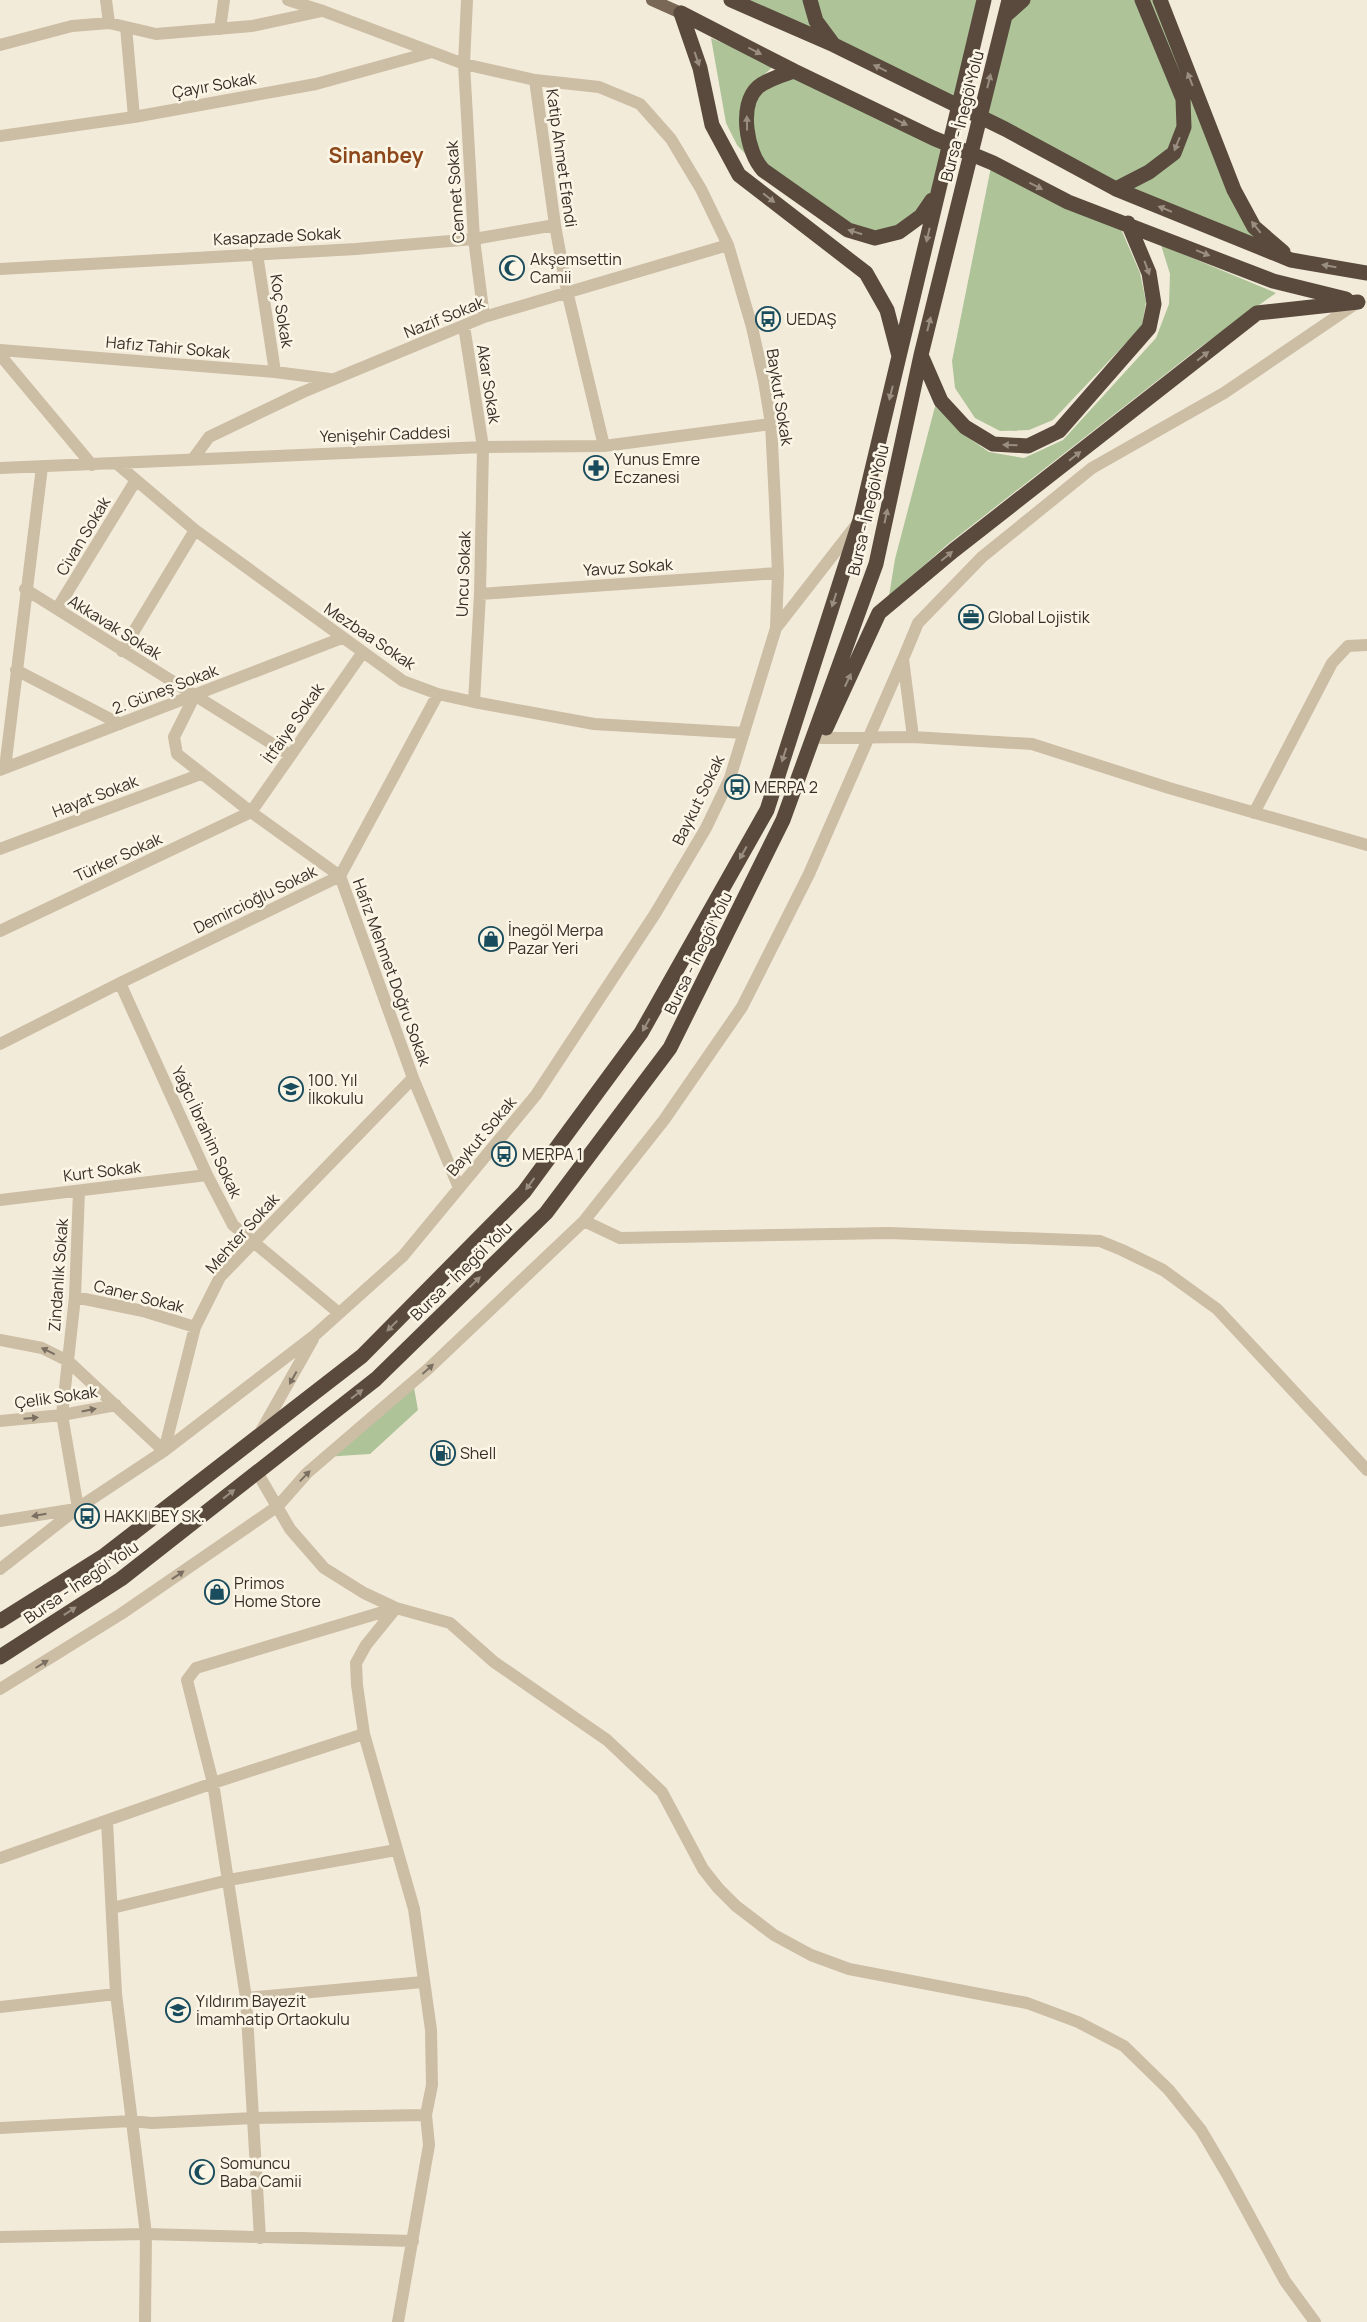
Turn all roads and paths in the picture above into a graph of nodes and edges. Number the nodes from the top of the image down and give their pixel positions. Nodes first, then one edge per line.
1 (106, 0) edge
2 (224, 0) edge
3 (288, 0) edge
4 (468, 0) edge
5 (652, 0) edge
6 (731, 0) edge
7 (810, 0) edge
8 (984, 0) edge
9 (1009, 0) edge
10 (1023, 0) edge
11 (1142, 0) edge
12 (1160, 0) edge
13 (323, 11) junction
14 (681, 13) junction
15 (1005, 16) junction
16 (110, 23) junction
17 (126, 27) junction
18 (220, 29) junction
19 (0, 45) edge
20 (834, 45) junction
21 (432, 52) junction
22 (464, 64) junction
23 (794, 71) junction
24 (535, 80) junction
25 (134, 116) junction
26 (0, 136) edge
27 (1116, 189) junction
28 (937, 192) junction
29 (1128, 224) junction
30 (555, 225) junction
31 (474, 239) junction
32 (728, 245) junction
33 (257, 254) junction
34 (1291, 260) junction
35 (0, 269) edge
36 (1367, 273) edge
37 (567, 291) junction
38 (1363, 303) edge
39 (484, 317) junction
40 (464, 326) junction
41 (0, 350) edge
42 (0, 355) edge
43 (921, 355) junction
44 (899, 358) junction
45 (275, 372) junction
46 (332, 380) junction
47 (770, 424) junction
48 (604, 446) junction
49 (483, 447) junction
50 (193, 459) junction
51 (116, 463) junction
52 (92, 465) junction
53 (42, 467) junction
54 (0, 468) edge
55 (136, 480) junction
56 (860, 520) junction
57 (195, 530) junction
58 (778, 573) junction
59 (25, 589) junction
60 (480, 594) junction
61 (57, 610) junction
62 (776, 628) junction
63 (342, 638) junction
64 (1367, 645) edge
65 (122, 651) junction
66 (363, 652) junction
67 (904, 659) junction
68 (16, 670) junction
69 (438, 694) junction
70 (195, 695) junction
71 (474, 702) junction
72 (120, 724) junction
73 (744, 733) junction
74 (870, 736) junction
75 (913, 736) junction
76 (822, 738) junction
77 (290, 755) junction
78 (2, 769) edge
79 (202, 774) junction
80 (251, 812) junction
81 (1254, 813) junction
82 (784, 820) junction
83 (1367, 845) edge
84 (0, 849) edge
85 (340, 876) junction
86 (0, 931) edge
87 (120, 983) junction
88 (0, 1044) edge
89 (413, 1078) junction
90 (207, 1175) junction
91 (459, 1188) junction
92 (79, 1190) junction
93 (0, 1200) edge
94 (584, 1221) junction
95 (254, 1242) junction
96 (75, 1297) junction
97 (339, 1313) junction
98 (195, 1327) junction
99 (315, 1335) junction
100 (0, 1340) edge
101 (68, 1361) junction
102 (116, 1405) junction
103 (62, 1415) junction
104 (0, 1421) edge
105 (258, 1436) junction
106 (164, 1451) junction
107 (1367, 1470) edge
108 (257, 1472) junction
109 (278, 1506) junction
110 (78, 1508) junction
111 (0, 1521) edge
112 (0, 1569) edge
113 (396, 1608) junction
114 (0, 1621) edge
115 (0, 1657) edge
116 (0, 1689) edge
117 (364, 1734) junction
118 (213, 1783) junction
119 (106, 1821) junction
120 (396, 1850) junction
121 (0, 1858) edge
122 (229, 1880) junction
123 (112, 1908) junction
124 (423, 1982) junction
125 (116, 1994) junction
126 (246, 1998) junction
127 (0, 2007) edge
128 (426, 2115) junction
129 (254, 2118) junction
130 (132, 2121) junction
131 (0, 2128) edge
132 (146, 2234) junction
133 (0, 2236) edge
134 (260, 2238) junction
135 (413, 2241) junction
136 (145, 2322) edge
137 (398, 2322) edge
138 (1315, 2322) edge

1 - 16 street
2 - 18 street
3 - 13 street, Baykut Sokak
4 - 22 street, Cennet Sokak
5 - 14 main road
6 - 20 highway
7 - 20 highway
8 - 28 highway, Bursa - İnegöl Yolu
9 - 15 highway, Bursa - İnegöl Yolu
10 - 15 highway
11 -> 27 highway
34 -> 12 highway
13 - 18 street
13 - 21 street, Baykut Sokak
14 -> 23 highway
14 -> 44 highway
43 -> 15 highway, Bursa - İnegöl Yolu
16 - 17 street
16 - 19 street
17 - 18 street
17 - 25 street
27 -> 20 highway
21 - 22 street, Baykut Sokak
21 - 25 street, Çayır Sokak
22 - 24 street, Baykut Sokak
22 - 31 street, Cennet Sokak
28 -> 23 highway
23 -> 29 highway
24 - 30 street, Katip Ahmet Efendi
24 - 32 street, Baykut Sokak
25 - 26 street, Çayır Sokak
34 -> 27 highway
28 -> 44 highway, Bursa - İnegöl Yolu
29 -> 38 highway
29 -> 43 highway
30 - 31 street, Kasapzade Sokak
30 - 37 street, Katip Ahmet Efendi
31 - 33 street, Kasapzade Sokak
31 - 39 street, Cennet Sokak
32 - 37 street, Nazif Sokak
32 - 47 street, Baykut Sokak
33 - 35 street, Kasapzade Sokak
33 - 45 street, Koç Sokak
36 -> 34 highway
37 - 39 street, Nazif Sokak
37 - 48 street, Katip Ahmet Efendi
38 - 67 street
76 -> 38 highway
39 - 40 street, Nazif Sokak
40 - 46 street, Nazif Sokak
40 - 49 street, Akar Sokak
41 - 45 street, Hafız Tahir Sokak
42 - 52 street
82 -> 43 highway, Bursa - İnegöl Yolu
44 -> 56 highway, Bursa - İnegöl Yolu
45 - 46 street, Hafız Tahir Sokak
46 - 50 street, Nazif Sokak
47 - 48 street, Yenişehir Caddesi
47 - 58 street, Baykut Sokak
48 - 49 street, Yenişehir Caddesi
49 - 50 street, Yenişehir Caddesi
49 - 60 street, Uncu Sokak
50 - 51 street, Yenişehir Caddesi
51 - 52 street, Yenişehir Caddesi
51 - 55 street, Mezbaa Sokak
52 - 53 street, Yenişehir Caddesi
53 - 54 street, Yenişehir Caddesi
53 - 59 street
55 - 57 street, Mezbaa Sokak
55 - 61 street, Civan Sokak
56 - 62 street
56 -> 105 highway, Bursa - İnegöl Yolu
57 - 63 street, Mezbaa Sokak
57 - 65 street
58 - 60 street, Yavuz Sokak
58 - 62 street, Baykut Sokak
59 - 61 street, Akkavak Sokak
59 - 68 street
60 - 71 street, Uncu Sokak
61 - 65 street, Akkavak Sokak
62 - 73 street, Baykut Sokak
63 - 66 street, Mezbaa Sokak
63 - 70 street, 2. Güneş Sokak
64 - 81 street
65 - 70 street, Akkavak Sokak
66 - 69 street, Mezbaa Sokak
66 - 77 street, İtfaiye Sokak
67 - 74 street
67 - 75 street
68 - 72 street
68 - 78 street
69 - 71 street, Mezbaa Sokak
69 - 85 street, Demircioğlu Sokak
70 - 72 street, 2. Güneş Sokak
70 - 77 street, Akkavak Sokak
70 - 79 street, Hafız Mehmet Doğru Sokak
71 - 73 street, Mezbaa Sokak
72 - 78 street, 2. Güneş Sokak
73 - 91 street, Baykut Sokak
74 - 75 street
74 - 76 street
74 - 94 street
75 - 81 street
76 - 82 highway
77 - 80 street, İtfaiye Sokak
79 - 80 street, Hafız Mehmet Doğru Sokak
79 - 84 street, Hayat Sokak
80 - 85 street, Hafız Mehmet Doğru Sokak
80 - 86 street, Türker Sokak
81 - 83 street
108 -> 82 highway, Bursa - İnegöl Yolu
85 - 87 street, Demircioğlu Sokak
85 - 89 street, Hafız Mehmet Doğru Sokak
87 - 88 street, Demircioğlu Sokak
87 - 90 street, Yağcı İbrahim Sokak
89 - 91 street, Hafız Mehmet Doğru Sokak
89 - 95 street, Mehter Sokak
90 - 92 street, Kurt Sokak
90 - 95 street, Yağcı İbrahim Sokak
91 - 97 street, Baykut Sokak
92 - 93 street, Kurt Sokak
92 - 96 street, Zindanlık Sokak
94 - 107 street
109 -> 94 street
95 - 97 street, Yağcı İbrahim Sokak
95 - 98 street, Mehter Sokak
96 - 98 street, Caner Sokak
96 - 101 street, Zindanlık Sokak
97 - 99 street, Baykut Sokak
98 - 106 street, Mehter Sokak
99 -> 105 street
99 - 106 street, Baykut Sokak
101 -> 100 street
101 - 102 street
101 - 103 street, Zindanlık Sokak
103 -> 102 street, Çelik Sokak
102 - 106 street
104 -> 103 street, Çelik Sokak
103 - 110 street, Zindanlık Sokak
105 - 114 highway, Bursa - İnegöl Yolu
106 - 110 street, Baykut Sokak
108 - 109 street
115 -> 108 highway, Bursa - İnegöl Yolu
109 - 113 street
116 -> 109 street
110 -> 111 street
110 - 112 street, Baykut Sokak
113 - 117 street
113 - 118 street
113 - 138 street
117 - 118 street
117 - 120 street
118 - 119 street
118 - 122 street
119 - 121 street
119 - 123 street
120 - 122 street
120 - 124 street
122 - 123 street
122 - 126 street
123 - 125 street
124 - 126 street
124 - 128 street
125 - 127 street
125 - 130 street
126 - 129 street
128 - 129 street
128 - 135 street
129 - 130 street
129 - 134 street
130 - 131 street
130 - 132 street
132 - 133 street
132 - 134 street
132 - 136 street
134 - 135 street
135 - 137 street

